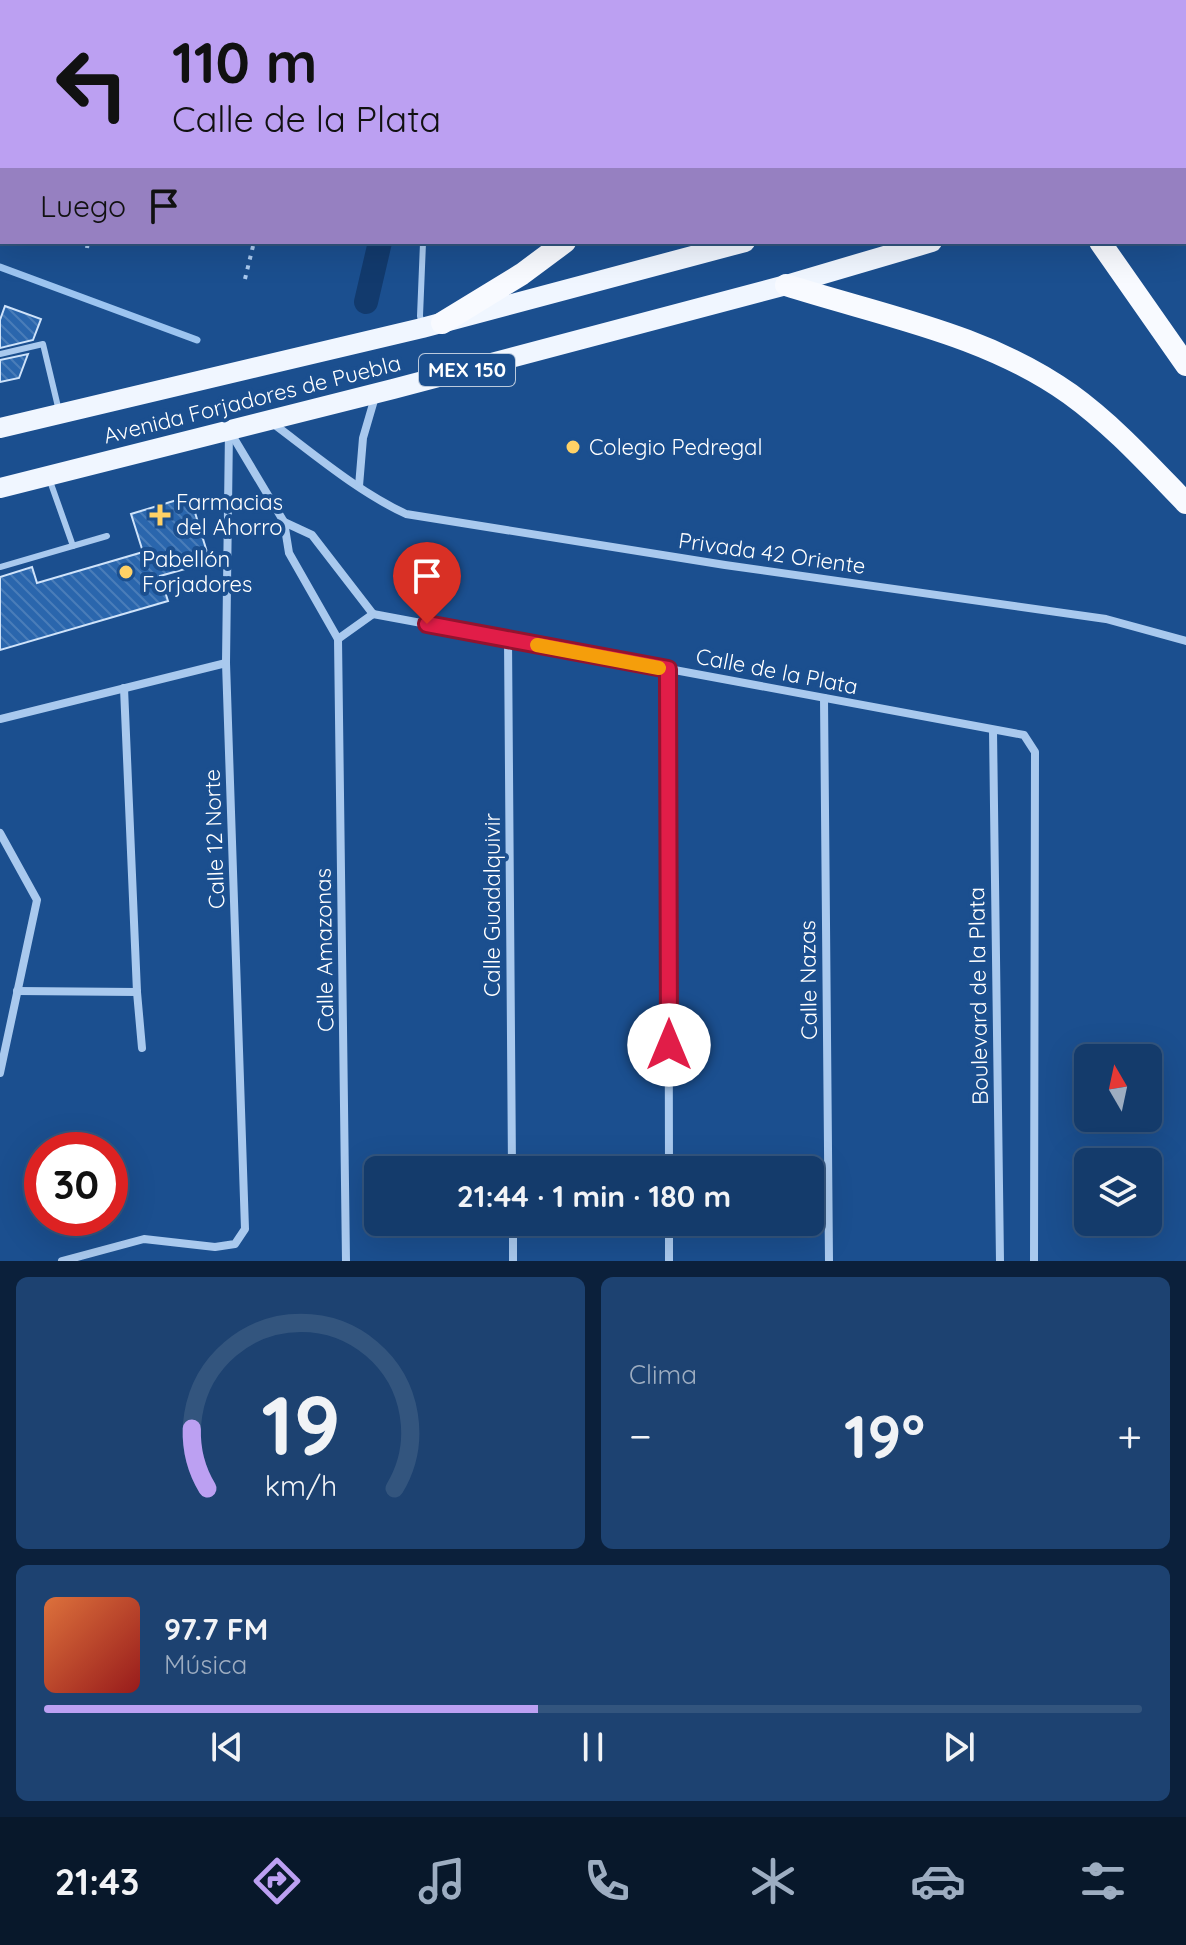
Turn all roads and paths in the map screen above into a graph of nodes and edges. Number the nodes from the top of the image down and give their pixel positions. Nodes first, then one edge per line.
1 (254, 244) edge
2 (423, 244) edge
3 (562, 244) edge
4 (738, 244) edge
5 (925, 244) edge
6 (1101, 244) edge
7 (245, 279) dead end
8 (786, 285) junction
9 (432, 326) junction
10 (0, 354) edge
11 (1186, 365) edge
12 (376, 394) junction
13 (60, 414) junction
14 (268, 420) junction
15 (0, 428) edge
16 (229, 430) junction
17 (48, 475) junction
18 (359, 486) junction
19 (0, 488) edge
20 (1186, 503) edge
21 (284, 522) junction
22 (107, 536) dead end
23 (73, 546) junction
24 (0, 567) edge
25 (373, 614) junction
26 (338, 639) junction
27 (508, 639) junction
28 (1186, 641) edge
29 (226, 663) junction
30 (668, 669) junction
31 (124, 688) junction
32 (824, 698) junction
33 (0, 719) edge
34 (993, 730) junction
35 (0, 833) edge
36 (17, 991) junction
37 (137, 992) junction
38 (142, 1048) dead end
39 (0, 1073) edge
40 (512, 1156) edge
41 (669, 1156) edge
42 (513, 1236) edge
43 (669, 1236) edge
44 (62, 1261) edge
45 (346, 1261) edge
46 (513, 1261) edge
47 (669, 1261) edge
48 (829, 1261) edge
49 (1000, 1261) edge
50 (1034, 1261) edge

1 - 7 path
2 - 9 lane
3 - 9 highway
4 - 9 main road, Avenida Forjadores de Puebla / MEX 150
5 - 8 main road, Avenida Forjadores de Puebla / MEX 150
6 - 11 highway
8 - 12 main road, Avenida Forjadores de Puebla / MEX 150
8 - 20 highway
9 - 13 main road, Avenida Forjadores de Puebla / MEX 150
10 - 13 lane
12 - 14 main road, Avenida Forjadores de Puebla / MEX 150
12 - 18 street
13 - 15 main road, Avenida Forjadores de Puebla / MEX 150
14 - 16 main road, Avenida Forjadores de Puebla / MEX 150
14 - 18 street, Privada 42 Oriente
16 - 17 main road, Avenida Forjadores de Puebla / MEX 150
16 - 21 street
16 - 29 street, Calle 12 Norte
17 - 19 main road, Avenida Forjadores de Puebla / MEX 150
17 - 23 lane
18 - 28 street, Privada 42 Oriente
21 - 25 street
21 - 26 street
22 - 23 lane
23 - 24 lane
25 - 26 street
25 - 27 street, Calle de la Plata
26 - 45 street, Calle Amazonas
27 - 30 street, Calle de la Plata
27 - 40 street, Calle Guadalquivir
29 - 31 street
29 - 44 street, Calle 12 Norte
30 - 32 street, Calle de la Plata
30 - 41 street
31 - 33 street
31 - 37 street
32 - 34 street, Calle de la Plata
32 - 48 street, Calle Nazas
34 - 49 street, Boulevard de la Plata
34 - 50 street, Calle de la Plata
35 - 36 street
36 - 37 street
36 - 39 street
37 - 38 street
42 - 46 street
43 - 47 street

